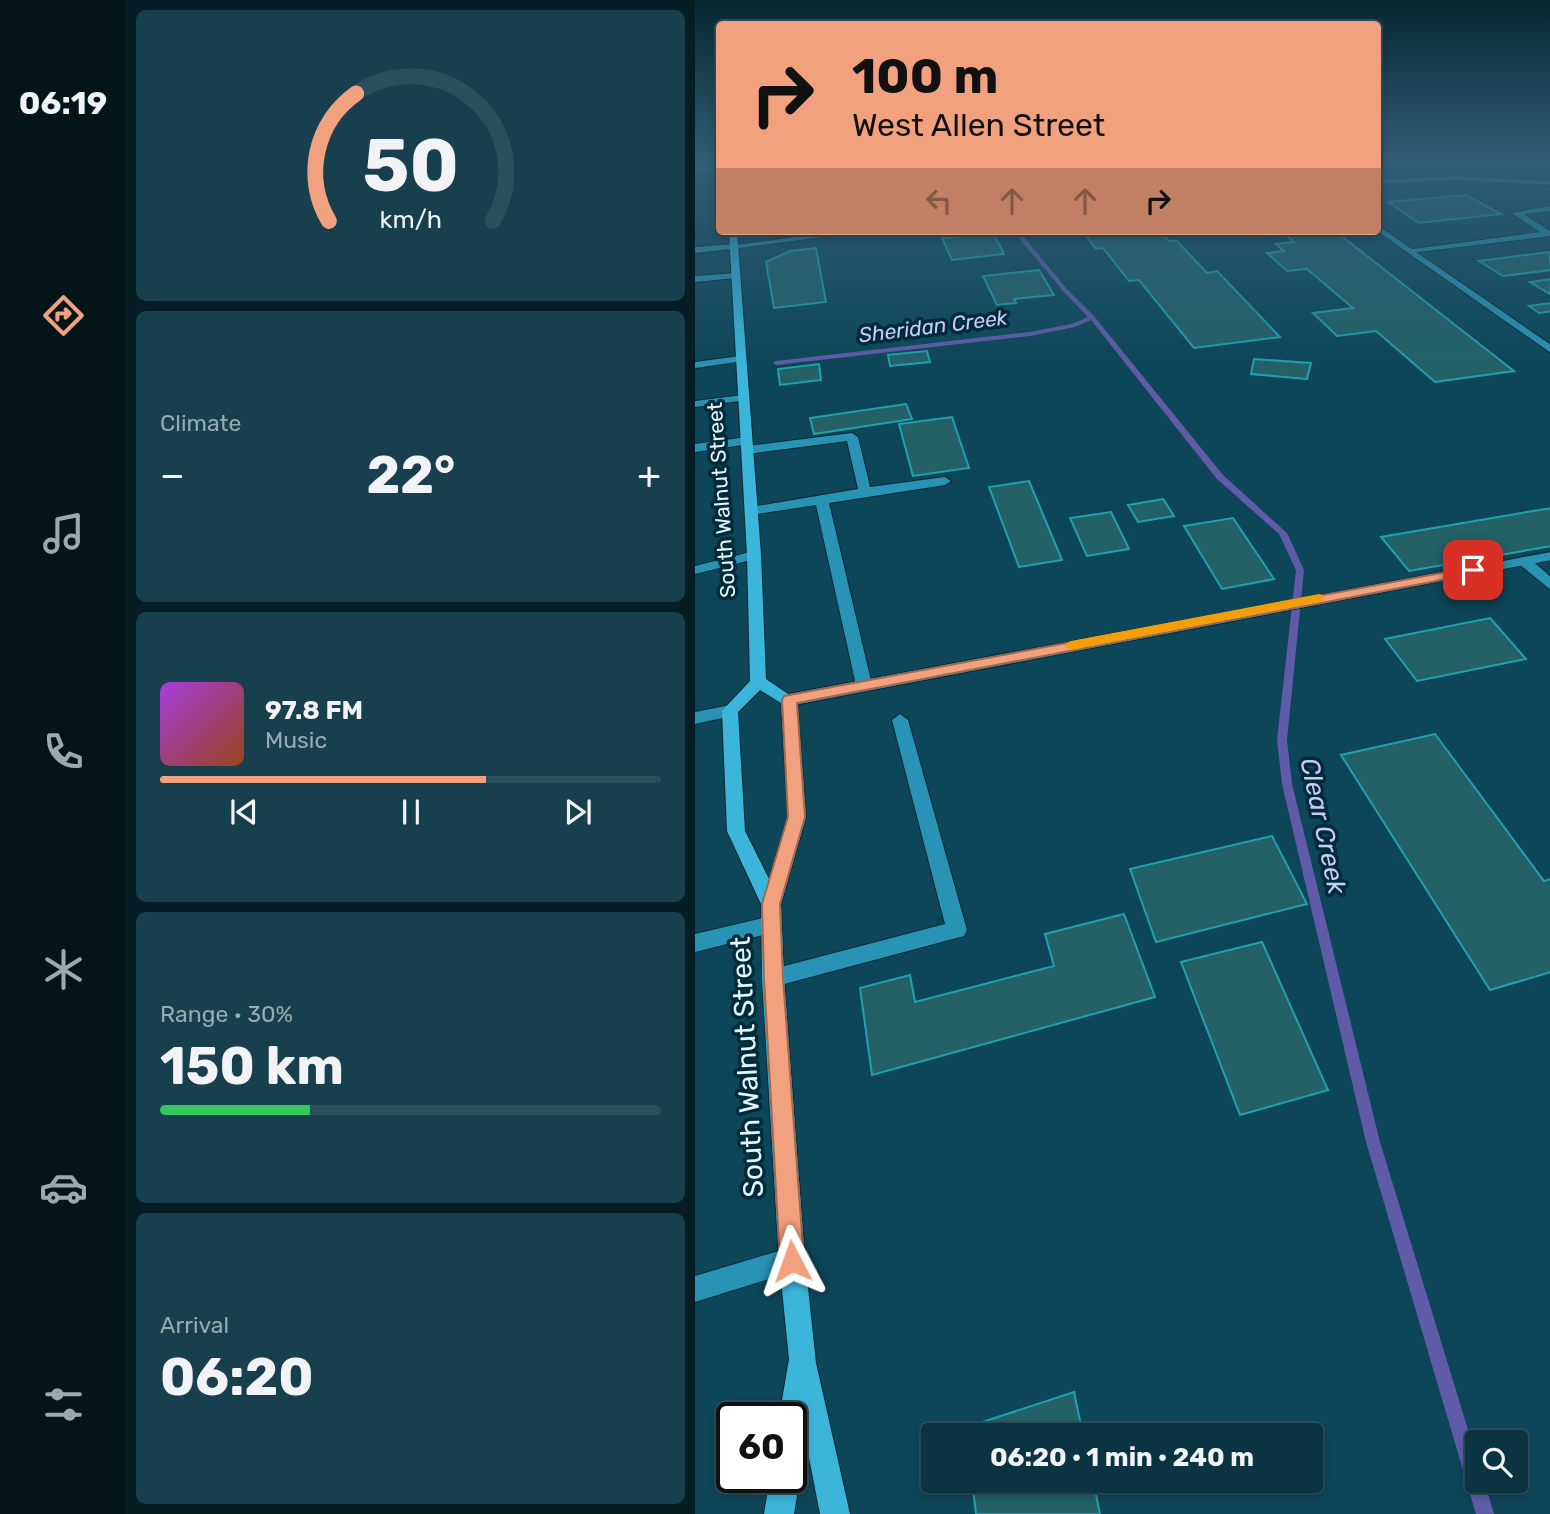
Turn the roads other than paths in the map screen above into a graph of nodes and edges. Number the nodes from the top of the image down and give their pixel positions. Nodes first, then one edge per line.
1 (1538, 228) edge
2 (1381, 230) edge
3 (733, 235) edge
4 (829, 235) edge
5 (1260, 235) edge
6 (1272, 245) dead end
7 (732, 246) junction
8 (695, 250) edge
9 (1410, 250) junction
10 (735, 275) junction
11 (695, 279) edge
12 (1550, 349) edge
13 (740, 359) junction
14 (695, 365) edge
15 (743, 398) junction
16 (695, 404) edge
17 (746, 446) junction
18 (695, 448) edge
19 (945, 481) dead end
20 (865, 492) junction
21 (822, 499) junction
22 (751, 511) junction
23 (754, 555) junction
24 (1550, 556) edge
25 (1524, 561) junction
26 (695, 570) edge
27 (1550, 586) edge
28 (758, 682) junction
29 (864, 685) junction
30 (789, 700) junction
31 (730, 712) junction
32 (695, 718) edge
33 (900, 720) dead end
34 (772, 915) junction
35 (695, 943) edge
36 (773, 978) junction
37 (792, 1261) junction
38 (695, 1289) edge
39 (803, 1359) junction
40 (796, 1402) edge
41 (782, 1493) edge
42 (779, 1514) edge
43 (835, 1514) edge

1 - 9 street
2 - 9 street
3 - 7 main road, South Walnut Street
4 - 7 street
5 - 6 street
7 - 8 street
7 - 10 main road, South Walnut Street
9 - 12 street
10 - 11 street
10 - 13 main road, South Walnut Street
13 - 14 street
13 - 15 main road, South Walnut Street
15 - 16 street
15 - 17 main road, South Walnut Street
17 - 18 street
17 - 20 street
17 - 22 main road, South Walnut Street
19 - 20 street
20 - 21 street
21 - 22 street
21 - 29 street
22 - 23 main road, South Walnut Street
23 - 26 street
23 - 28 main road, South Walnut Street
24 - 25 street
25 - 27 street
25 - 29 street
28 - 30 main road
28 - 31 main road
29 - 30 street
30 - 34 main road, South Walnut Street
31 - 32 street
31 - 34 main road, South Walnut Street
33 - 36 street
34 - 35 street
34 - 36 main road, South Walnut Street
36 - 37 main road, South Walnut Street
37 - 38 street
37 - 39 main road, South Walnut Street
39 - 40 main road, South Walnut Street
39 - 43 main road
41 - 42 main road

